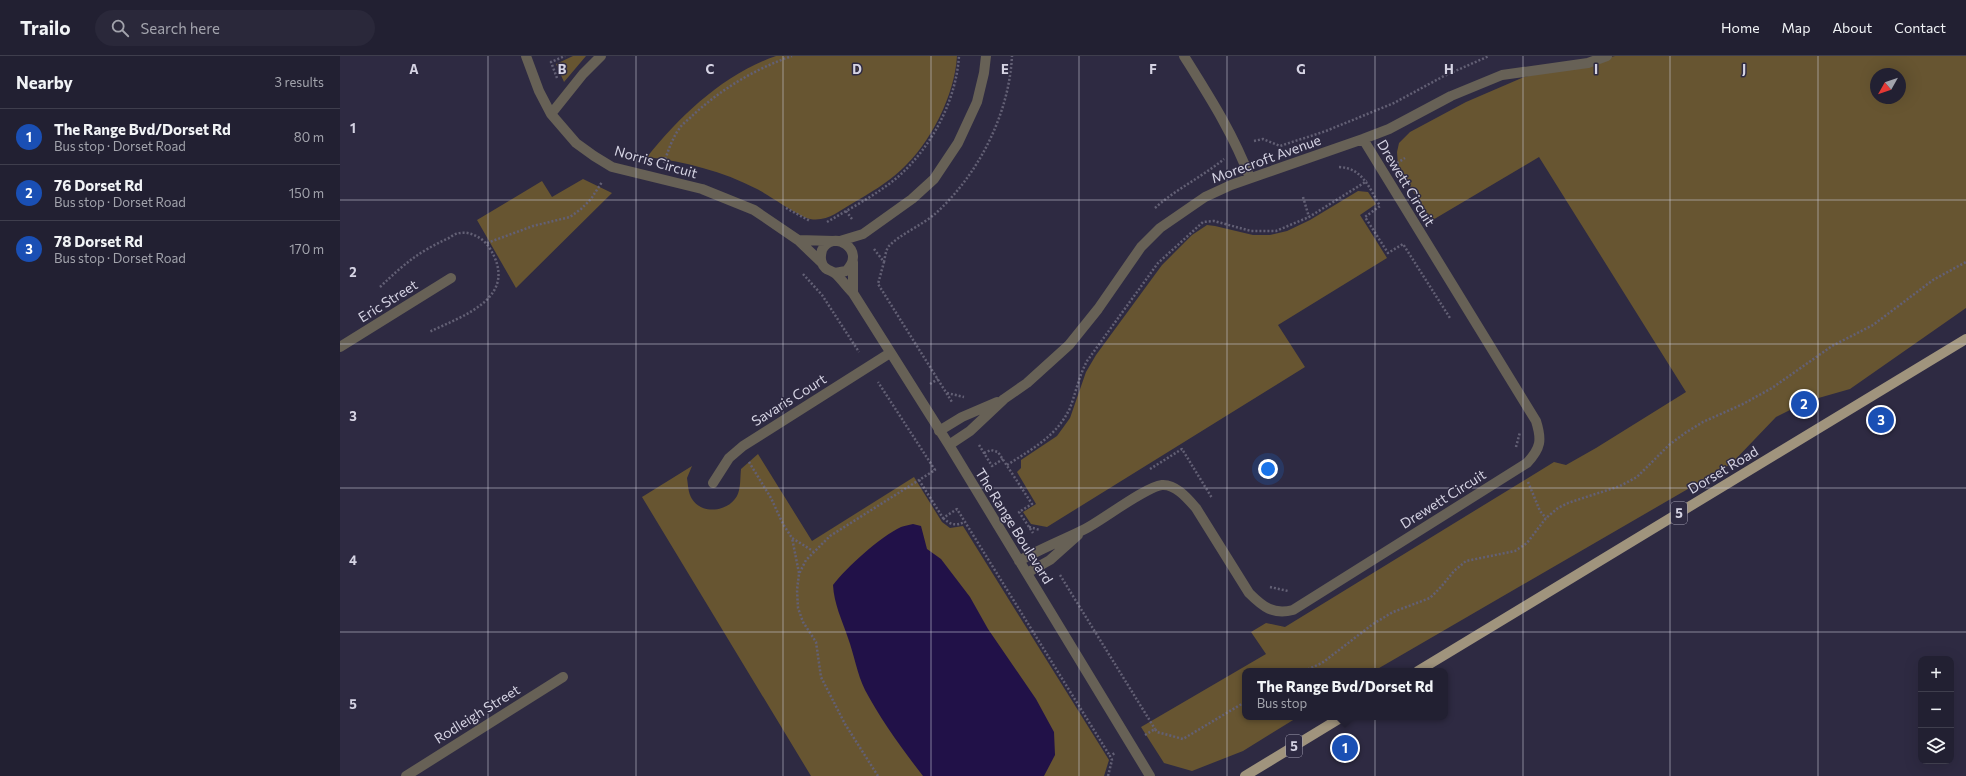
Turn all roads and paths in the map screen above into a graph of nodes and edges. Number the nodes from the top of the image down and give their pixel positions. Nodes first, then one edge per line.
1 (526, 56) edge
2 (601, 56) edge
3 (959, 56) edge
4 (986, 56) edge
5 (1184, 56) edge
6 (1607, 56) edge
7 (551, 114) junction
8 (1326, 131) dead end
9 (1363, 139) junction
10 (1332, 150) junction
11 (1405, 158) dead end
12 (664, 164) dead end
13 (671, 165) dead end
14 (1382, 171) junction
15 (1250, 178) junction
16 (1365, 182) junction
17 (1302, 197) dead end
18 (782, 206) dead end
19 (846, 211) junction
20 (1309, 216) junction
21 (814, 221) dead end
22 (820, 222) dead end
23 (863, 234) junction
24 (798, 240) junction
25 (837, 241) junction
26 (853, 259) junction
27 (1966, 262) edge
28 (822, 263) junction
29 (835, 273) junction
30 (803, 274) dead end
31 (451, 278) dead end
32 (853, 293) junction
33 (1454, 324) dead end
34 (1966, 334) edge
35 (1966, 339) edge
36 (340, 347) edge
37 (890, 353) junction
38 (1940, 355) junction
39 (868, 367) junction
40 (1004, 399) junction
41 (962, 417) junction
42 (939, 430) junction
43 (1521, 431) dead end
44 (970, 432) junction
45 (948, 445) junction
46 (740, 448) junction
47 (984, 453) junction
48 (1003, 459) junction
49 (1007, 465) junction
50 (1518, 468) junction
51 (1148, 470) dead end
52 (919, 480) junction
53 (713, 483) dead end
54 (1214, 501) dead end
55 (943, 518) junction
56 (1546, 518) junction
57 (965, 522) junction
58 (1029, 527) junction
59 (1085, 529) junction
60 (1047, 531) dead end
61 (792, 538) junction
62 (1042, 548) junction
63 (813, 552) junction
64 (1050, 560) junction
65 (1019, 561) junction
66 (799, 574) junction
67 (1027, 574) junction
68 (1268, 587) dead end
69 (1293, 588) dead end
70 (1311, 668) edge
71 (1423, 668) edge
72 (562, 676) dead end
73 (1242, 704) edge
74 (1337, 720) edge
75 (1155, 729) junction
76 (1131, 744) junction
77 (1345, 748) dead end
78 (1348, 753) dead end
79 (1110, 756) junction
80 (406, 776) edge
81 (878, 776) edge
82 (1108, 776) edge
83 (1150, 776) edge
84 (1245, 776) edge

1 - 7 street, Norris Circuit
2 - 7 street
3 - 19 path
4 - 23 street
5 - 15 street
6 - 9 street, Morecroft Avenue
7 - 24 street, Norris Circuit
8 - 10 path
9 - 10 street, Morecroft Avenue
9 - 14 street, Drewett Circuit
10 - 15 street, Morecroft Avenue
10 - 16 path
11 - 14 path
12 - 13 path
14 - 16 path
14 - 50 street, Drewett Circuit
15 - 40 street, Morecroft Avenue
16 - 20 path
16 - 33 path
17 - 20 path
18 - 21 path
19 - 22 path
19 - 23 path
20 - 49 path
23 - 25 street
23 - 26 street
23 - 41 path
24 - 25 street
24 - 28 street, Norris Circuit
25 - 26 street
25 - 28 street
26 - 29 street
26 - 32 street
27 - 56 path
28 - 29 street
29 - 32 street, The Range Boulevard
30 - 39 path
31 - 36 street, Eric Street
32 - 37 street, The Range Boulevard
34 - 38 main road, Dorset Road / 5
35 - 38 main road, Dorset Road / 5
37 - 39 street, Savaris Court
37 - 42 street, The Range Boulevard
38 - 71 main road, Dorset Road / 5
39 - 46 street, Savaris Court
39 - 52 path
40 - 41 street, Morecroft Avenue
40 - 44 street, Morecroft Avenue
41 - 42 street, Morecroft Avenue
42 - 45 street, The Range Boulevard
43 - 50 path
44 - 45 street, Morecroft Avenue
44 - 47 path
45 - 65 street, The Range Boulevard
46 - 53 street, Savaris Court
46 - 61 path
47 - 48 path
47 - 48 path
48 - 49 path
49 - 58 path
50 - 56 path
50 - 59 street, Drewett Circuit
51 - 54 path
52 - 55 path
52 - 63 path
55 - 57 path
55 - 57 path
56 - 70 path
57 - 79 path
58 - 60 path
58 - 62 path
59 - 62 street, Drewett Circuit
59 - 64 street, Drewett Circuit
61 - 63 path
61 - 66 path
62 - 65 street, Drewett Circuit
63 - 66 path
64 - 67 street, Drewett Circuit
64 - 75 path
65 - 67 street, The Range Boulevard
66 - 81 path
67 - 76 street, The Range Boulevard
68 - 69 path
72 - 80 street, Rodleigh Street
73 - 75 path
74 - 84 main road, 5
75 - 76 path
76 - 79 path
76 - 83 street, The Range Boulevard
77 - 78 path
79 - 82 path

